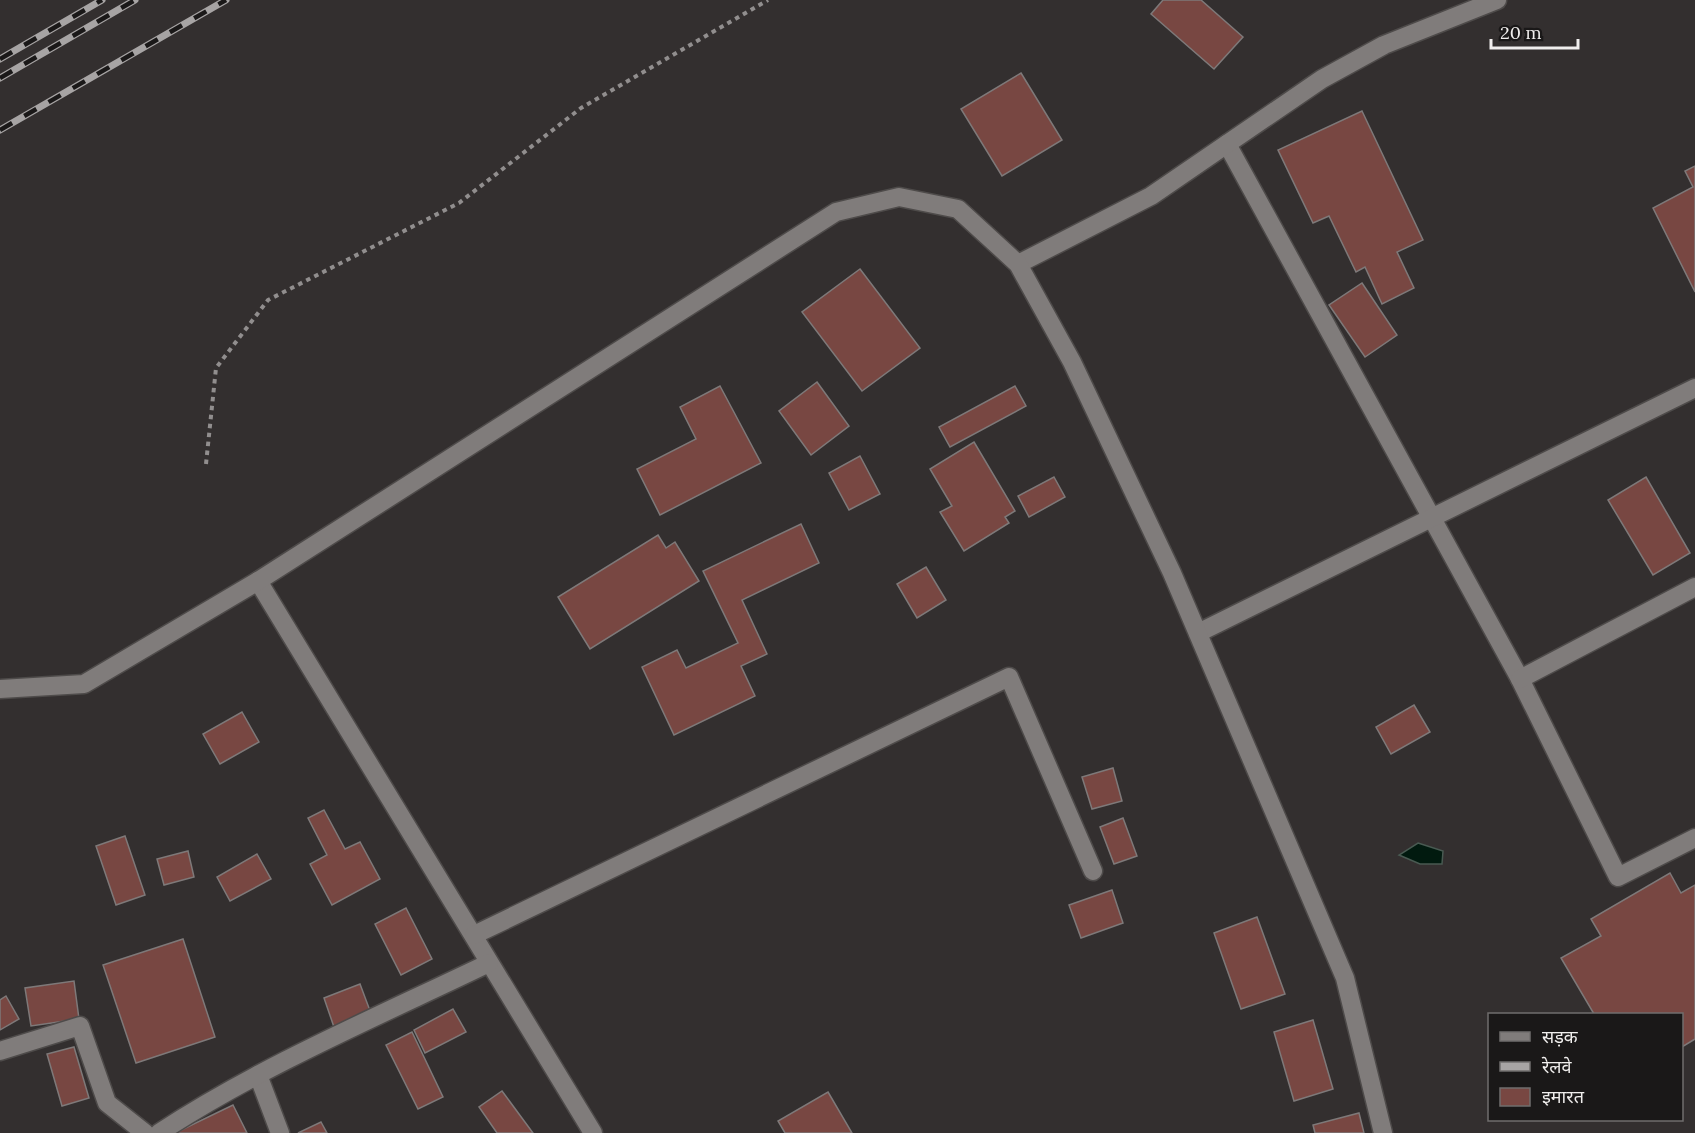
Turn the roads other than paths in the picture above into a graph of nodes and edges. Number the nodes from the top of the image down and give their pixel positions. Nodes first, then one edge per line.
1 (1497, 0) edge
2 (1227, 144) junction
3 (1018, 264) junction
4 (1695, 388) edge
5 (1432, 518) junction
6 (258, 581) junction
7 (1695, 587) edge
8 (1198, 633) junction
9 (1520, 680) junction
10 (0, 689) edge
11 (1695, 838) edge
12 (1093, 871) dead end
13 (474, 935) junction
14 (489, 963) junction
15 (0, 1051) edge
16 (258, 1075) junction
17 (145, 1133) edge
18 (159, 1133) edge
19 (280, 1133) edge
20 (592, 1133) edge
21 (1383, 1133) edge

1 - 2 street
2 - 3 street
2 - 5 street
3 - 6 street
3 - 8 street
4 - 5 street
5 - 8 street
5 - 9 street
6 - 10 street
6 - 13 street
7 - 9 street
8 - 21 street
9 - 11 street
12 - 13 street
13 - 14 street
14 - 16 street
14 - 20 street
15 - 17 street
16 - 18 street
16 - 19 street

